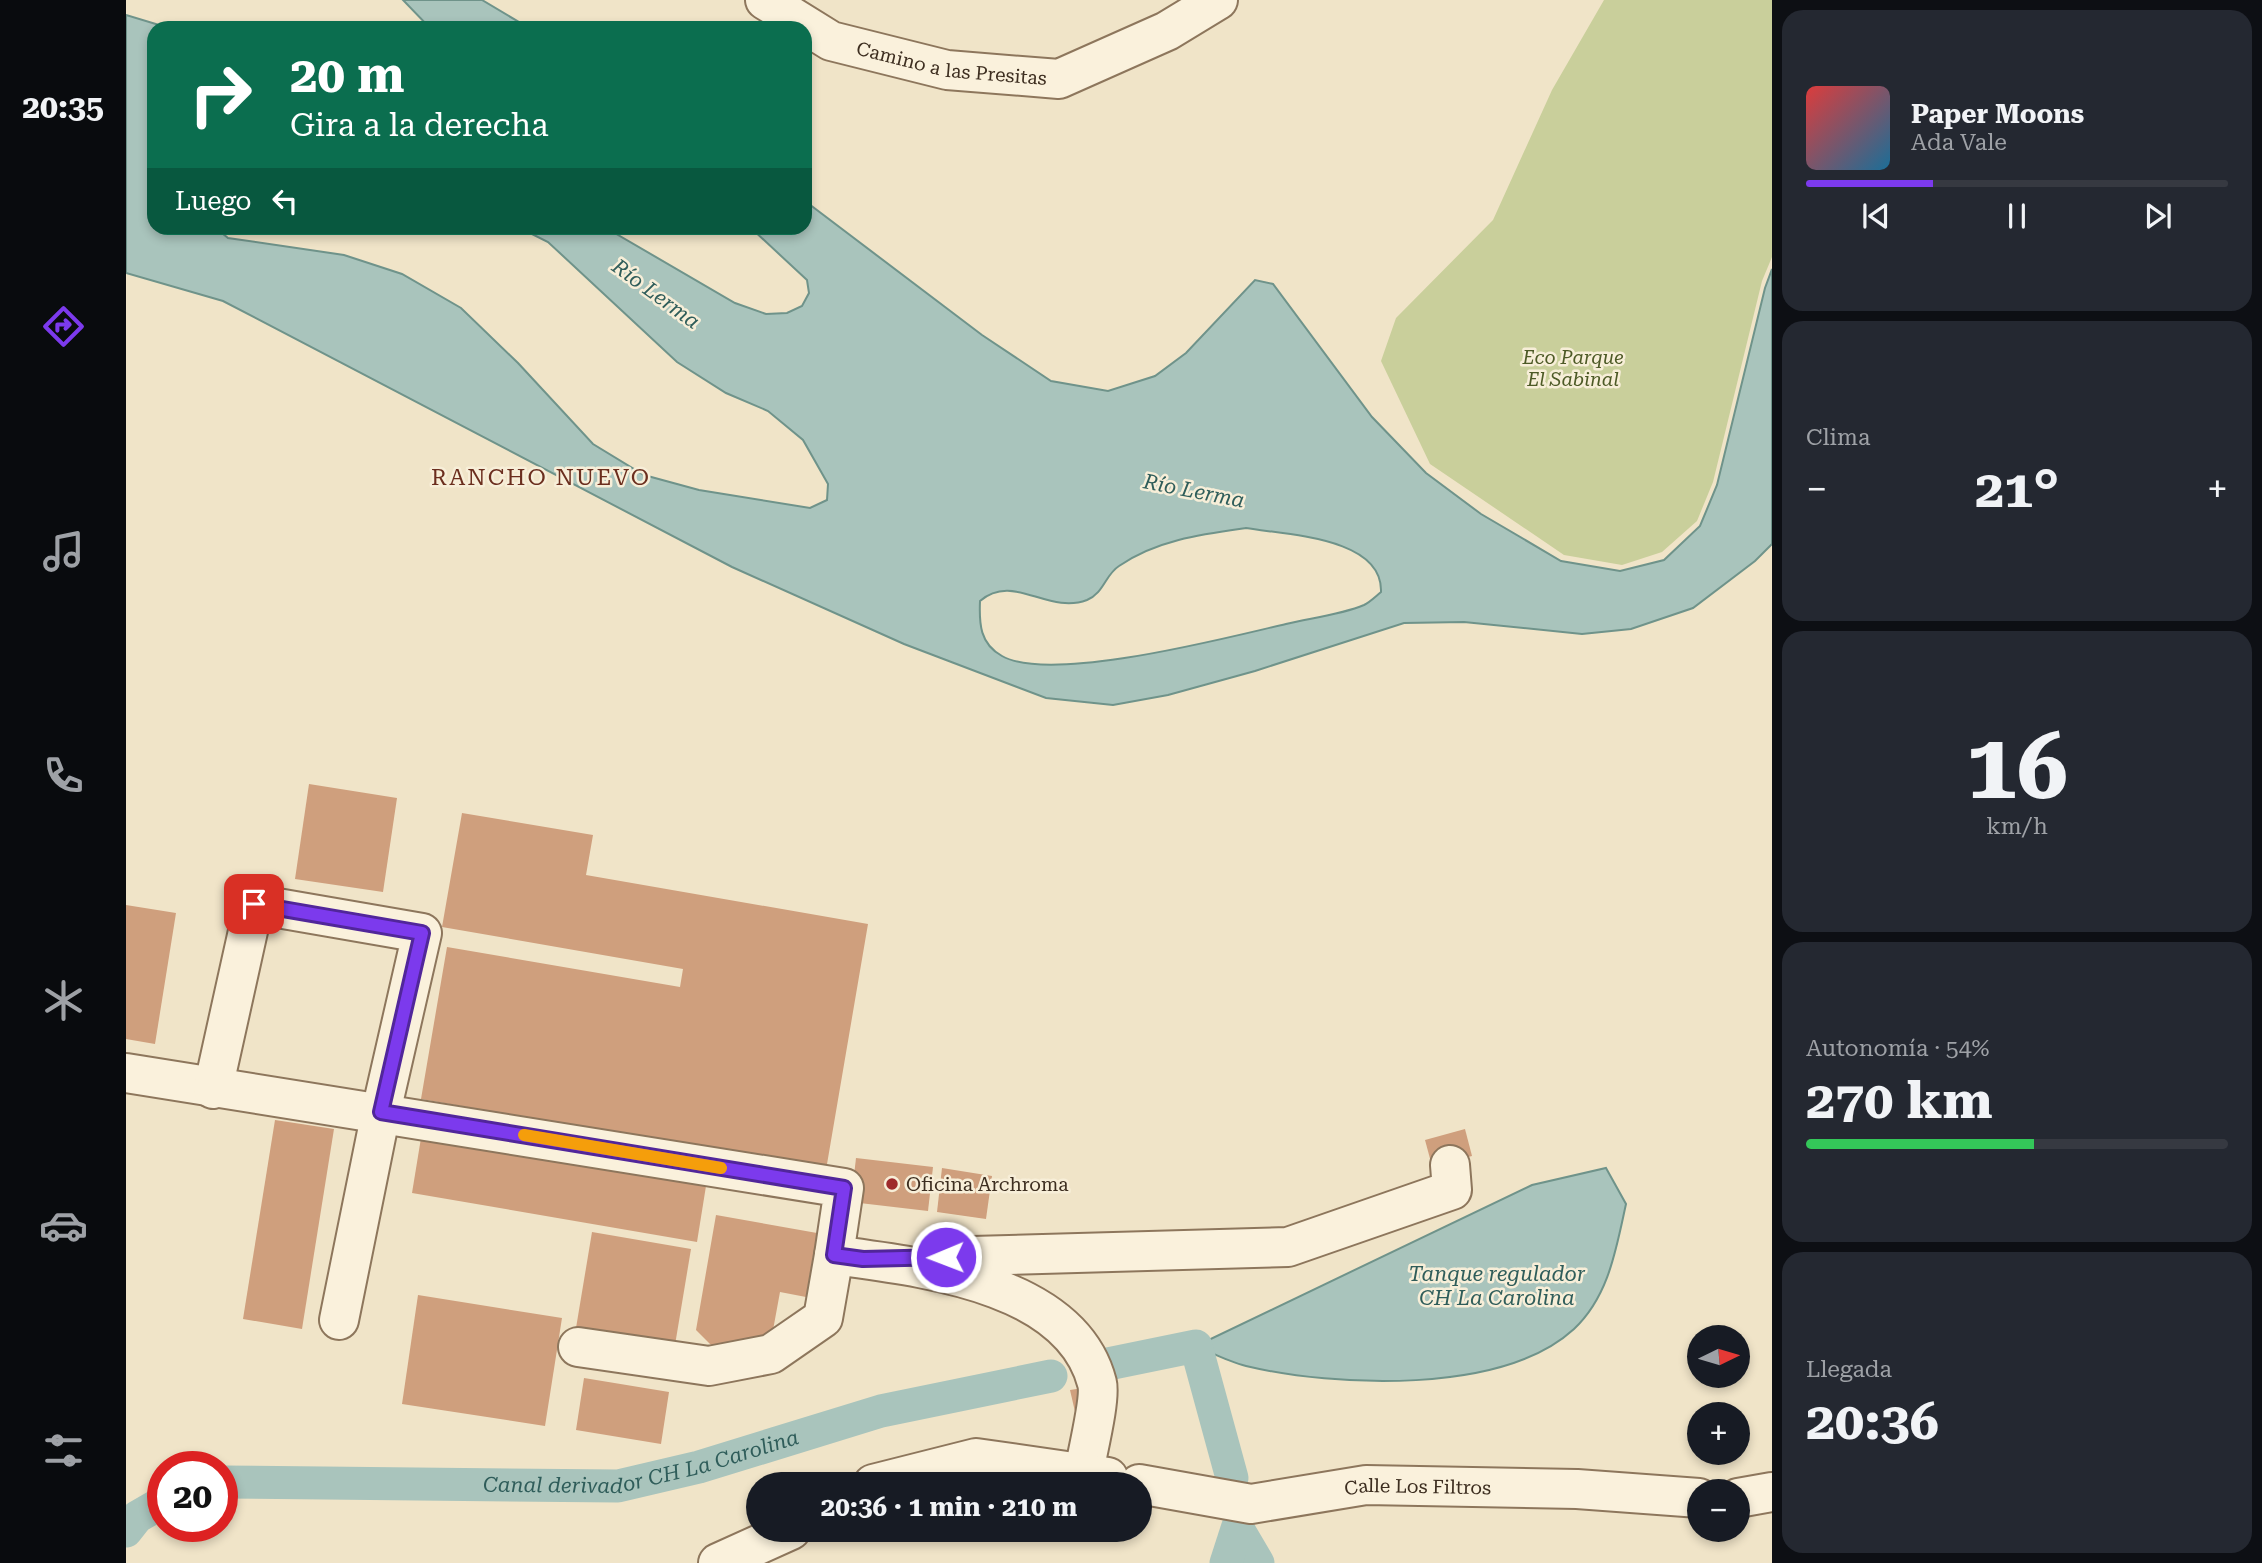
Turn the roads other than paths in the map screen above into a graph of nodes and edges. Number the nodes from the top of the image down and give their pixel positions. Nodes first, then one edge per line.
1 (765, 0) edge
2 (1218, 0) edge
3 (799, 21) edge
4 (812, 29) edge
5 (126, 1073) edge
6 (213, 1089) junction
7 (381, 1112) junction
8 (1450, 1165) dead end
9 (848, 1257) junction
10 (339, 1320) dead end
11 (578, 1347) dead end
12 (921, 1472) edge
13 (1084, 1472) joint
14 (1152, 1486) edge
15 (1772, 1493) edge
16 (1750, 1496) edge
17 (1687, 1497) edge
18 (764, 1542) edge
19 (718, 1563) edge

1 - 3 street, Camino a las Presitas
2 - 4 street, Camino a las Presitas
5 - 6 street
6 - 7 street
6 - 7 street
7 - 9 street
7 - 10 street
8 - 9 street
9 - 11 street
9 - 13 street
12 - 13 street, Calle Los Filtros
14 - 17 street, Calle Los Filtros
15 - 16 street
18 - 19 street

